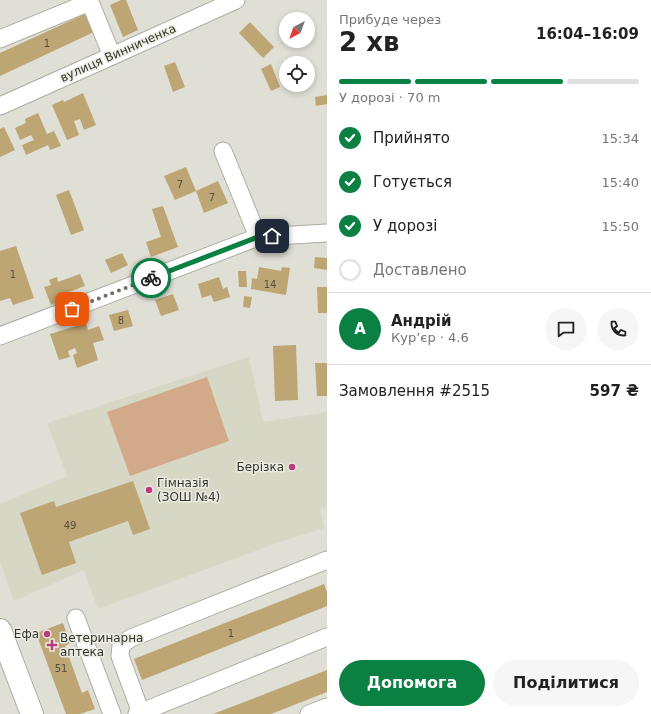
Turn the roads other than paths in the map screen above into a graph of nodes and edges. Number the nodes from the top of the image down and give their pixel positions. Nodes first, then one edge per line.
1 (236, 0) edge
2 (0, 39) edge
3 (112, 56) junction
4 (0, 106) edge
5 (223, 150) dead end
6 (327, 233) edge
7 (258, 237) junction
8 (0, 336) edge
9 (327, 560) edge
10 (76, 618) dead end
11 (0, 630) edge
12 (327, 637) edge
13 (327, 707) edge
14 (162, 709) edge
15 (139, 713) edge
16 (32, 714) edge
17 (112, 714) edge
18 (309, 714) edge

1 - 3 street, вулиця Винниченка
2 - 3 street
3 - 4 street, вулиця Винниченка
5 - 7 street
6 - 7 street
7 - 8 street
9 - 15 street
10 - 17 street
11 - 16 main road
12 - 14 street
13 - 18 street
14 - 15 street

